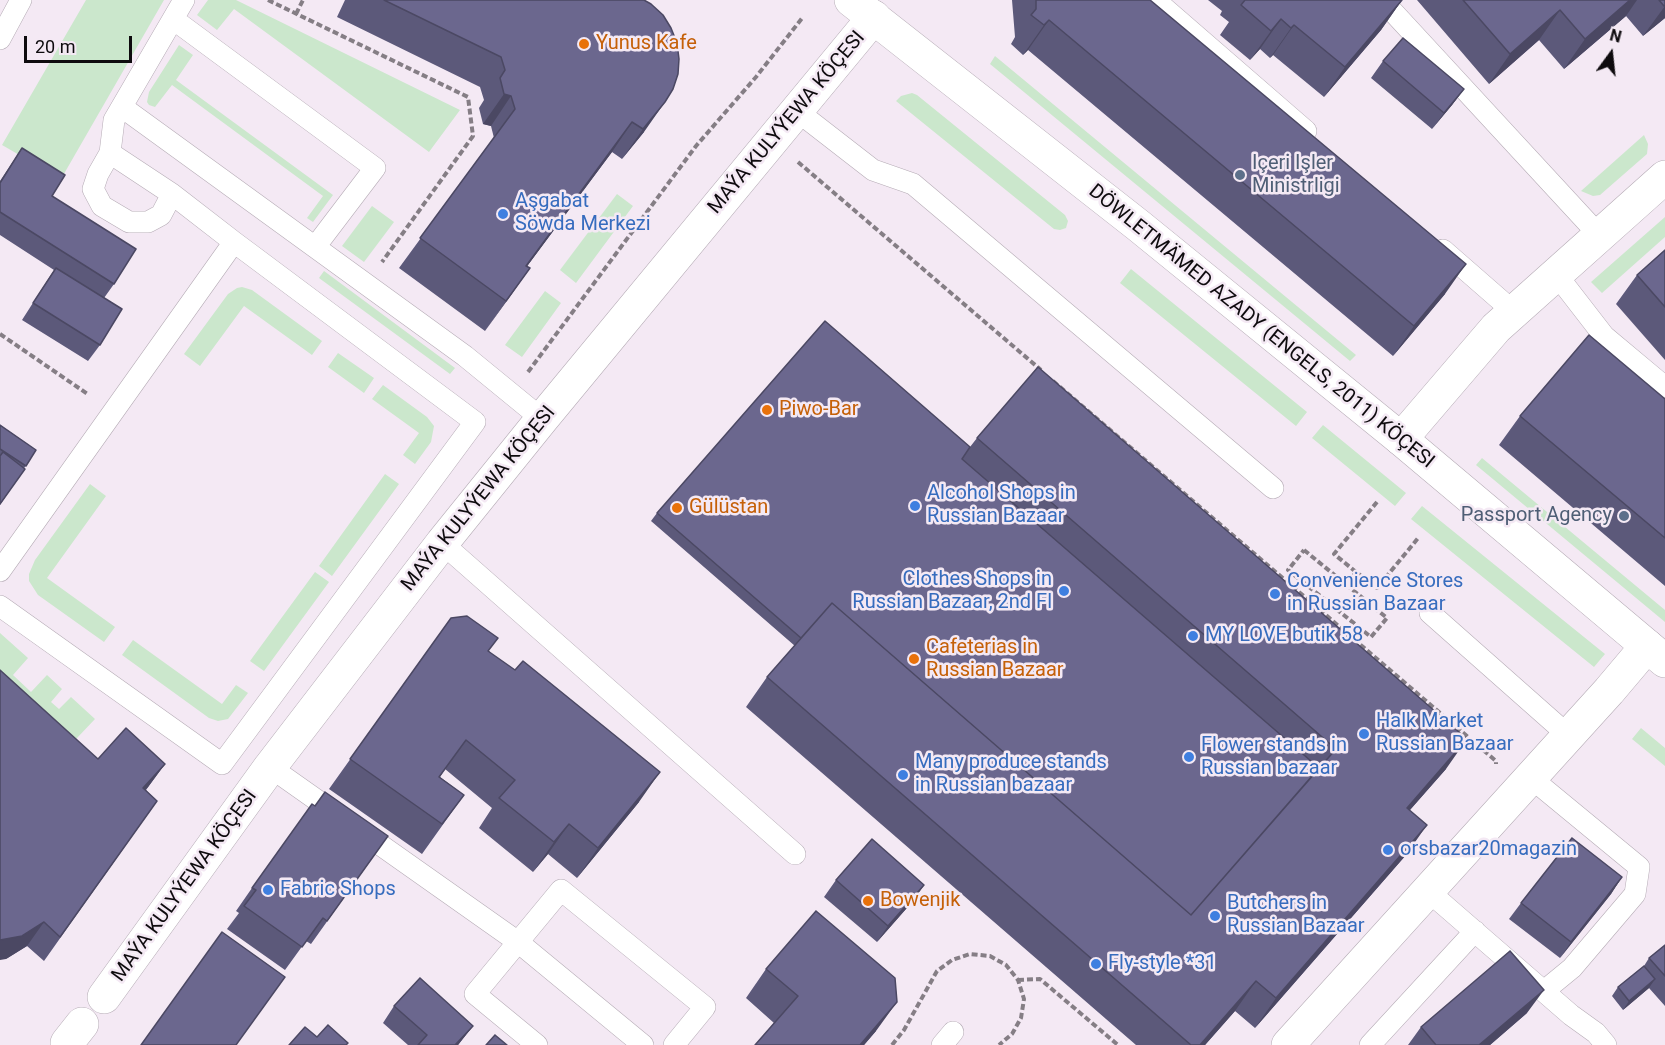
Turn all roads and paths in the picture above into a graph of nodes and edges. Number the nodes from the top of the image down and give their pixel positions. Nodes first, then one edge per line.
1 (21, 0) edge
2 (184, 0) edge
3 (268, 0) edge
4 (303, 0) edge
5 (1155, 0) edge
6 (1382, 0) edge
7 (863, 9) edge
8 (296, 14) junction
9 (803, 17) dead end
10 (173, 20) junction
11 (0, 39) edge
12 (122, 107) junction
13 (797, 111) junction
14 (773, 140) junction
15 (1324, 147) edge
16 (110, 153) junction
17 (1665, 177) edge
18 (172, 194) junction
19 (1599, 235) junction
20 (1430, 239) edge
21 (234, 242) junction
22 (315, 247) junction
23 (1556, 274) junction
24 (366, 284) junction
25 (1514, 312) junction
26 (0, 334) edge
27 (1044, 373) edge
28 (1053, 381) edge
29 (1665, 387) edge
30 (512, 395) junction
31 (113, 411) junction
32 (542, 419) junction
33 (1401, 439) junction
34 (1273, 488) dead end
35 (1377, 502) dead end
36 (1419, 537) dead end
37 (442, 543) junction
38 (0, 571) edge
39 (1356, 572) junction
40 (1346, 585) junction
41 (1330, 603) junction
42 (0, 606) edge
43 (1430, 614) dead end
44 (1315, 621) edge
45 (1656, 653) edge
46 (1569, 736) junction
47 (270, 767) junction
48 (1497, 770) dead end
49 (1531, 778) junction
50 (795, 854) dead end
51 (1428, 891) junction
52 (1475, 931) junction
53 (518, 942) junction
54 (1018, 980) junction
55 (1544, 992) junction
56 (104, 997) dead end
57 (1594, 1041) edge
58 (537, 1045) edge
59 (643, 1045) edge
60 (674, 1045) edge
61 (892, 1045) edge
62 (999, 1045) edge
63 (1118, 1045) edge
64 (1288, 1045) edge
65 (1370, 1045) edge

1 - 11 lane
2 - 10 lane
3 - 8 path
4 - 8 path
5 - 15 lane
6 - 19 lane
7 - 13 street, MAÝA KULYÝEWA KÖÇESI
7 - 33 street, DÖWLETMÄMED AZADY (ENGELS, 2011) KÖÇESI
8 - 24 path
9 - 30 path
10 - 12 lane
10 - 22 lane
12 - 16 lane
12 - 22 lane
13 - 14 street, MAÝA KULYÝEWA KÖÇESI
13 - 34 lane
14 - 27 path
14 - 32 street, MAÝA KULYÝEWA KÖÇESI
16 - 18 lane
16 - 18 lane
17 - 19 street
18 - 21 lane
19 - 23 street
20 - 25 lane
21 - 31 lane
21 - 42 lane
22 - 24 lane
23 - 25 street
23 - 29 lane
24 - 30 lane
25 - 33 street
26 - 31 path
28 - 48 path
30 - 32 lane
31 - 38 lane
32 - 37 street, MAÝA KULYÝEWA KÖÇESI
33 - 45 street, DÖWLETMÄMED AZADY (ENGELS, 2011) KÖÇESI
35 - 39 path
36 - 39 path
37 - 47 street, MAÝA KULYÝEWA KÖÇESI
37 - 50 lane
39 - 40 path
40 - 41 path
40 - 41 path
41 - 44 path, bridge
43 - 46 lane
45 - 46 street
46 - 49 street
47 - 53 lane
47 - 56 street, MAÝA KULYÝEWA KÖÇESI
49 - 51 street
49 - 55 lane
51 - 52 lane
51 - 64 street
52 - 55 lane
52 - 65 lane
53 - 58 lane
53 - 59 lane
53 - 60 lane
54 - 61 path
54 - 62 path
54 - 63 path
55 - 57 lane

